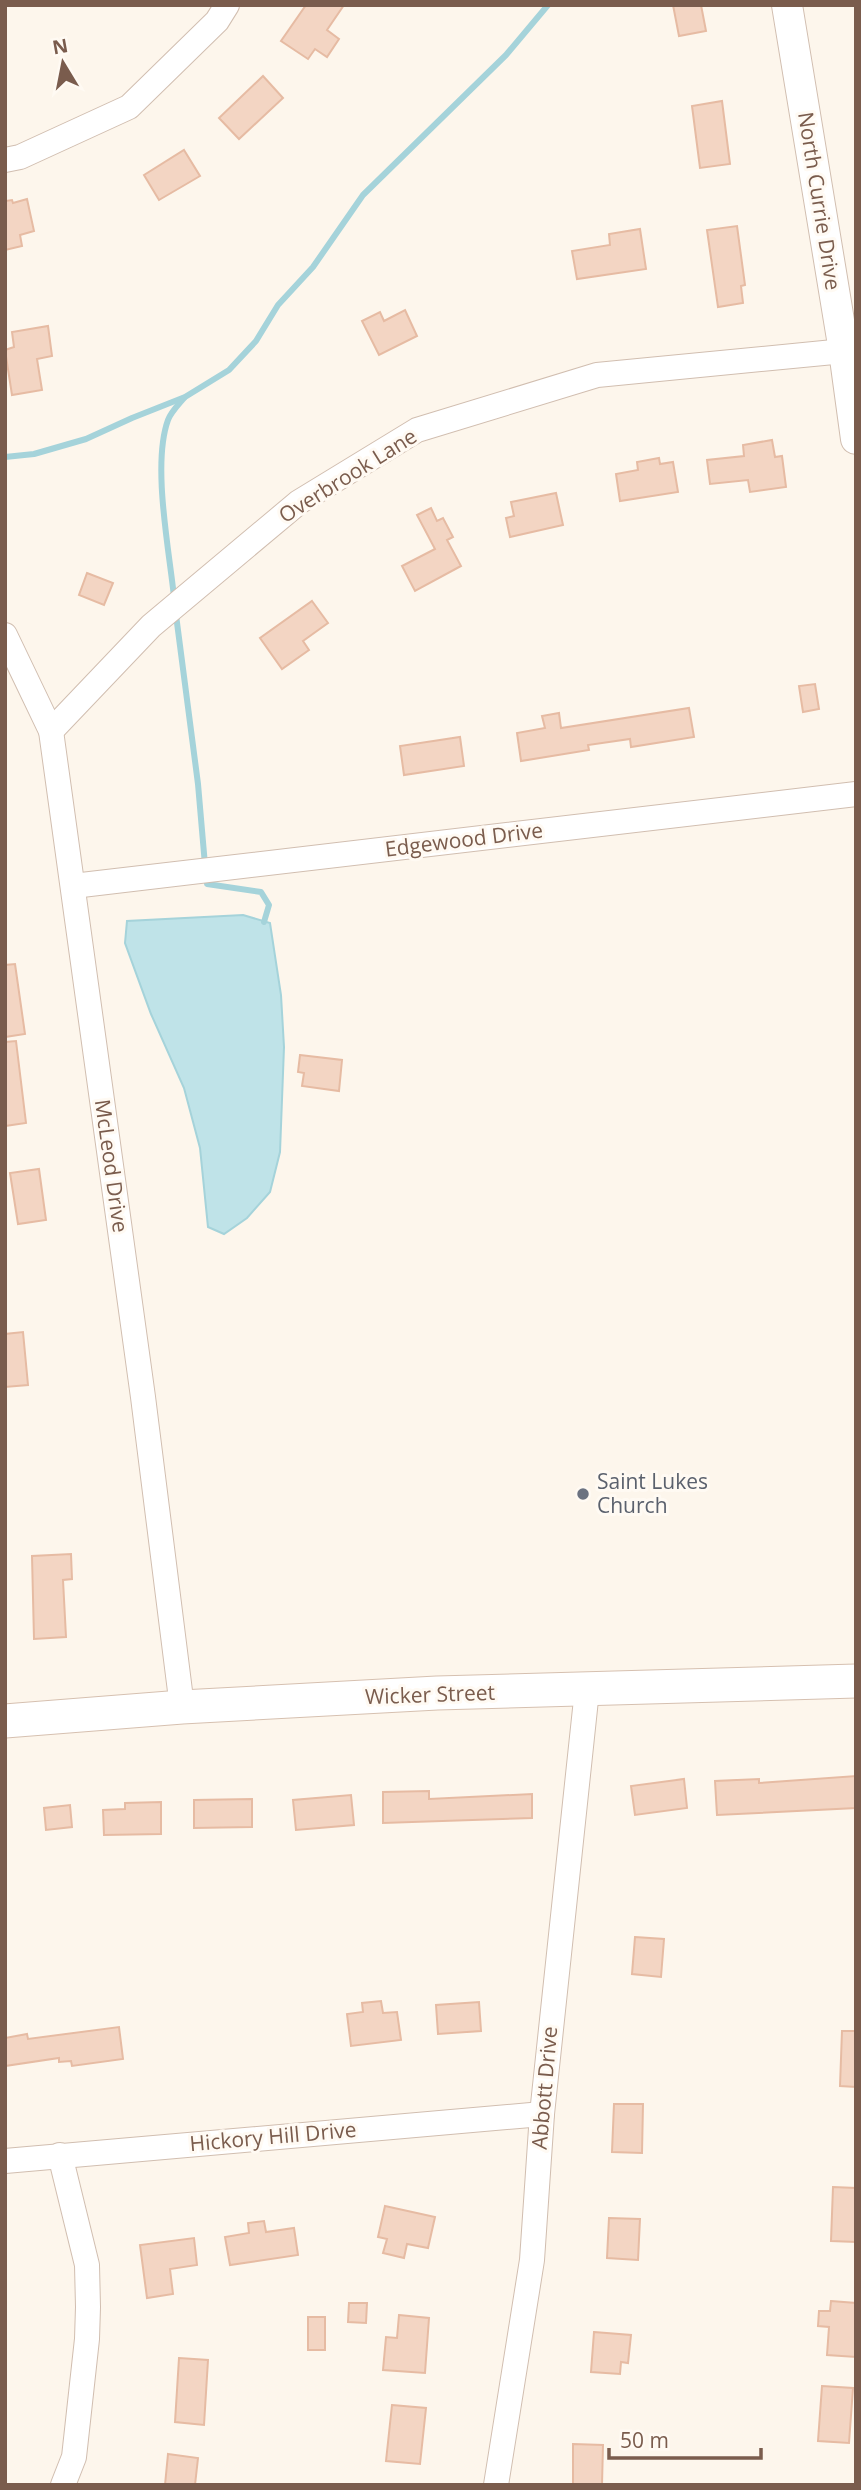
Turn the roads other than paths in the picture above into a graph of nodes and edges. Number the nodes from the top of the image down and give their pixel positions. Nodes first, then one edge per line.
1 (227, 5) edge
2 (787, 5) edge
3 (5, 160) edge
4 (844, 351) junction
5 (856, 439) edge
6 (5, 635) edge
7 (51, 731) junction
8 (856, 794) edge
9 (73, 886) junction
10 (856, 1681) edge
11 (587, 1690) junction
12 (181, 1707) junction
13 (5, 1721) edge
14 (542, 2114) junction
15 (60, 2155) junction
16 (5, 2161) edge
17 (63, 2485) edge
18 (496, 2485) edge

1 - 3 street
2 - 4 street, North Currie Drive
4 - 5 street, North Currie Drive
4 - 7 street, Overbrook Lane
6 - 7 street, McLeod Drive
7 - 9 street, McLeod Drive
8 - 9 street, Edgewood Drive
9 - 12 street, McLeod Drive
10 - 11 main road, Wicker Street
11 - 12 main road, Wicker Street
11 - 14 street, Abbott Drive
12 - 13 main road, Wicker Street
14 - 15 street, Hickory Hill Drive
14 - 18 street, Abbott Drive
15 - 16 street, Hickory Hill Drive
15 - 17 street

